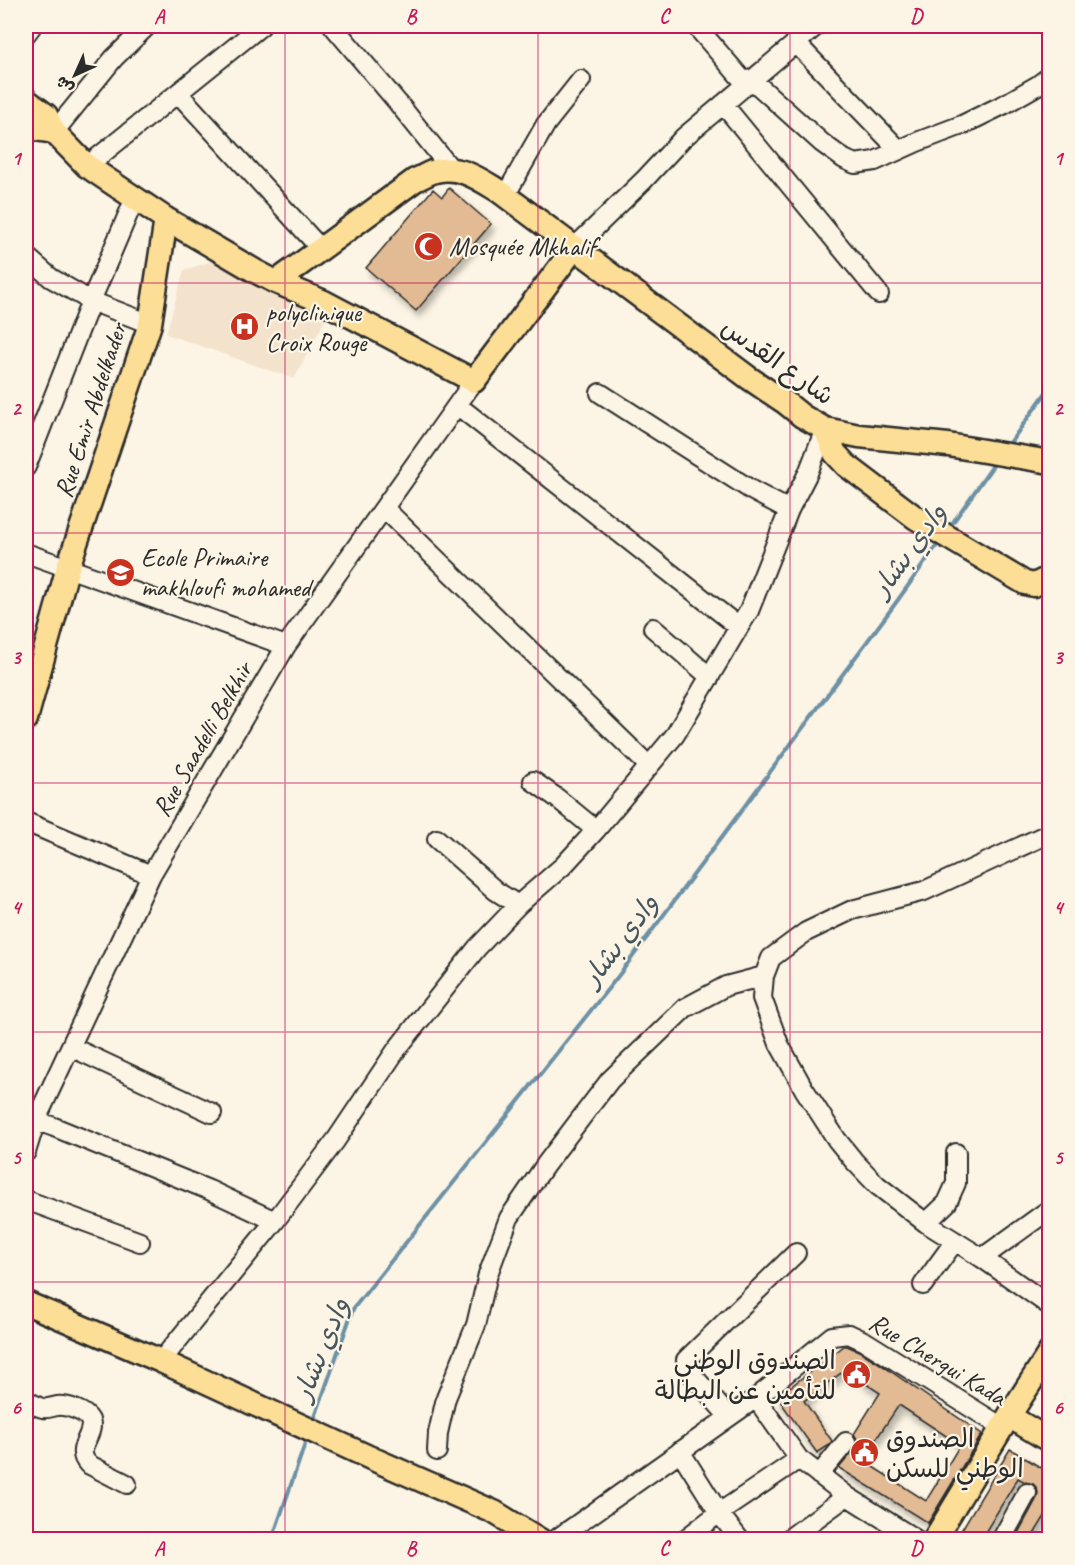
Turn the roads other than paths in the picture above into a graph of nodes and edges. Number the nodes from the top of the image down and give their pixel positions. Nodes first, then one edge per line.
1 (32, 26) edge
2 (147, 26) edge
3 (261, 26) edge
4 (333, 26) edge
5 (696, 26) edge
6 (816, 26) edge
7 (26, 34) edge
8 (795, 42) junction
9 (1050, 76) edge
10 (581, 80) dead end
11 (749, 82) junction
12 (178, 93) junction
13 (26, 99) edge
14 (723, 104) junction
15 (26, 121) edge
16 (54, 132) junction
17 (899, 150) junction
18 (87, 166) junction
19 (451, 169) junction
20 (505, 196) junction
21 (135, 198) junction
22 (166, 219) junction
23 (575, 247) junction
24 (321, 249) junction
25 (26, 256) edge
26 (276, 282) junction
27 (879, 294) dead end
28 (91, 301) junction
29 (150, 324) junction
30 (474, 381) junction
31 (600, 393) dead end
32 (457, 405) junction
33 (825, 429) junction
34 (1050, 462) edge
35 (26, 467) edge
36 (384, 508) junction
37 (789, 510) junction
38 (26, 553) edge
39 (68, 567) junction
40 (1050, 577) edge
41 (739, 627) junction
42 (653, 628) dead end
43 (286, 646) junction
44 (710, 676) junction
45 (26, 719) edge
46 (649, 766) junction
47 (533, 781) dead end
48 (26, 822) edge
49 (596, 830) junction
50 (1050, 833) edge
51 (437, 839) dead end
52 (151, 875) junction
53 (518, 905) junction
54 (764, 976) junction
55 (70, 1047) junction
56 (212, 1113) dead end
57 (31, 1119) edge
58 (26, 1152) edge
59 (956, 1153) dead end
60 (26, 1200) edge
61 (1050, 1209) edge
62 (275, 1221) junction
63 (926, 1223) junction
64 (955, 1241) junction
65 (140, 1242) dead end
66 (796, 1254) dead end
67 (982, 1258) junction
68 (923, 1285) dead end
69 (26, 1303) edge
70 (1050, 1305) edge
71 (1050, 1352) edge
72 (161, 1361) junction
73 (756, 1398) junction
74 (26, 1400) edge
75 (729, 1417) junction
76 (1005, 1422) junction
77 (1050, 1441) edge
78 (846, 1442) dead end
79 (437, 1451) dead end
80 (680, 1451) junction
81 (799, 1459) junction
82 (819, 1475) junction
83 (127, 1484) dead end
84 (1027, 1493) dead end
85 (847, 1496) junction
86 (719, 1513) junction
87 (540, 1539) edge
88 (555, 1539) edge
89 (684, 1539) edge
90 (740, 1539) edge
91 (787, 1539) edge
92 (917, 1539) edge
93 (934, 1539) edge
94 (1000, 1539) edge

1 - 7 street
2 - 16 street
3 - 12 street
4 - 19 street
5 - 11 street
6 - 8 street
8 - 11 street
8 - 17 street
9 - 17 street
10 - 20 street
11 - 14 street
11 - 17 street
12 - 18 street
12 - 24 street
13 - 16 main road
14 - 23 street
14 - 27 street
15 - 16 main road
16 - 18 main road
18 - 21 main road
19 - 20 main road, شارع القدس
19 - 24 main road
20 - 23 main road, شارع القدس
21 - 22 main road
21 - 28 street
22 - 26 main road
22 - 29 main road, Rue Emir Abdelkader
23 - 30 main road
23 - 33 main road, شارع القدس
24 - 26 main road
25 - 28 street
26 - 30 main road
28 - 29 street
28 - 35 street
29 - 39 main road, Rue Emir Abdelkader
30 - 32 street, Rue Saadelli Belkhir
31 - 37 street
32 - 36 street, Rue Saadelli Belkhir
32 - 41 street
33 - 34 main road, شارع القدس
33 - 37 street
33 - 40 main road
36 - 43 street, Rue Saadelli Belkhir
36 - 46 street
37 - 41 street
38 - 39 street
39 - 43 street
39 - 45 main road, Rue Emir Abdelkader
41 - 44 street
42 - 44 street
43 - 52 street, Rue Saadelli Belkhir
44 - 46 street
46 - 49 street
47 - 49 street
48 - 52 street
49 - 53 street
50 - 54 street
51 - 53 street
52 - 55 street, Rue Saadelli Belkhir
53 - 62 street
54 - 63 street
54 - 79 street
55 - 56 street
55 - 57 street, Rue Saadelli Belkhir
57 - 58 street, Rue Saadelli Belkhir
57 - 62 street
59 - 63 street
60 - 65 street
61 - 67 street
62 - 72 street
63 - 64 street
64 - 67 street
64 - 68 street
66 - 75 street
67 - 70 street
69 - 72 main road
71 - 76 main road
72 - 87 main road
73 - 75 street, Rue Chergui Kada
73 - 76 street, Rue Chergui Kada
73 - 81 street
74 - 83 street
75 - 80 street, Rue Chergui Kada
76 - 77 main road
76 - 93 main road
78 - 82 street
80 - 86 street
80 - 88 street, Rue Chergui Kada
81 - 82 street
81 - 86 street
82 - 85 street
84 - 94 street
85 - 91 street
85 - 92 street
86 - 89 street
86 - 90 street

